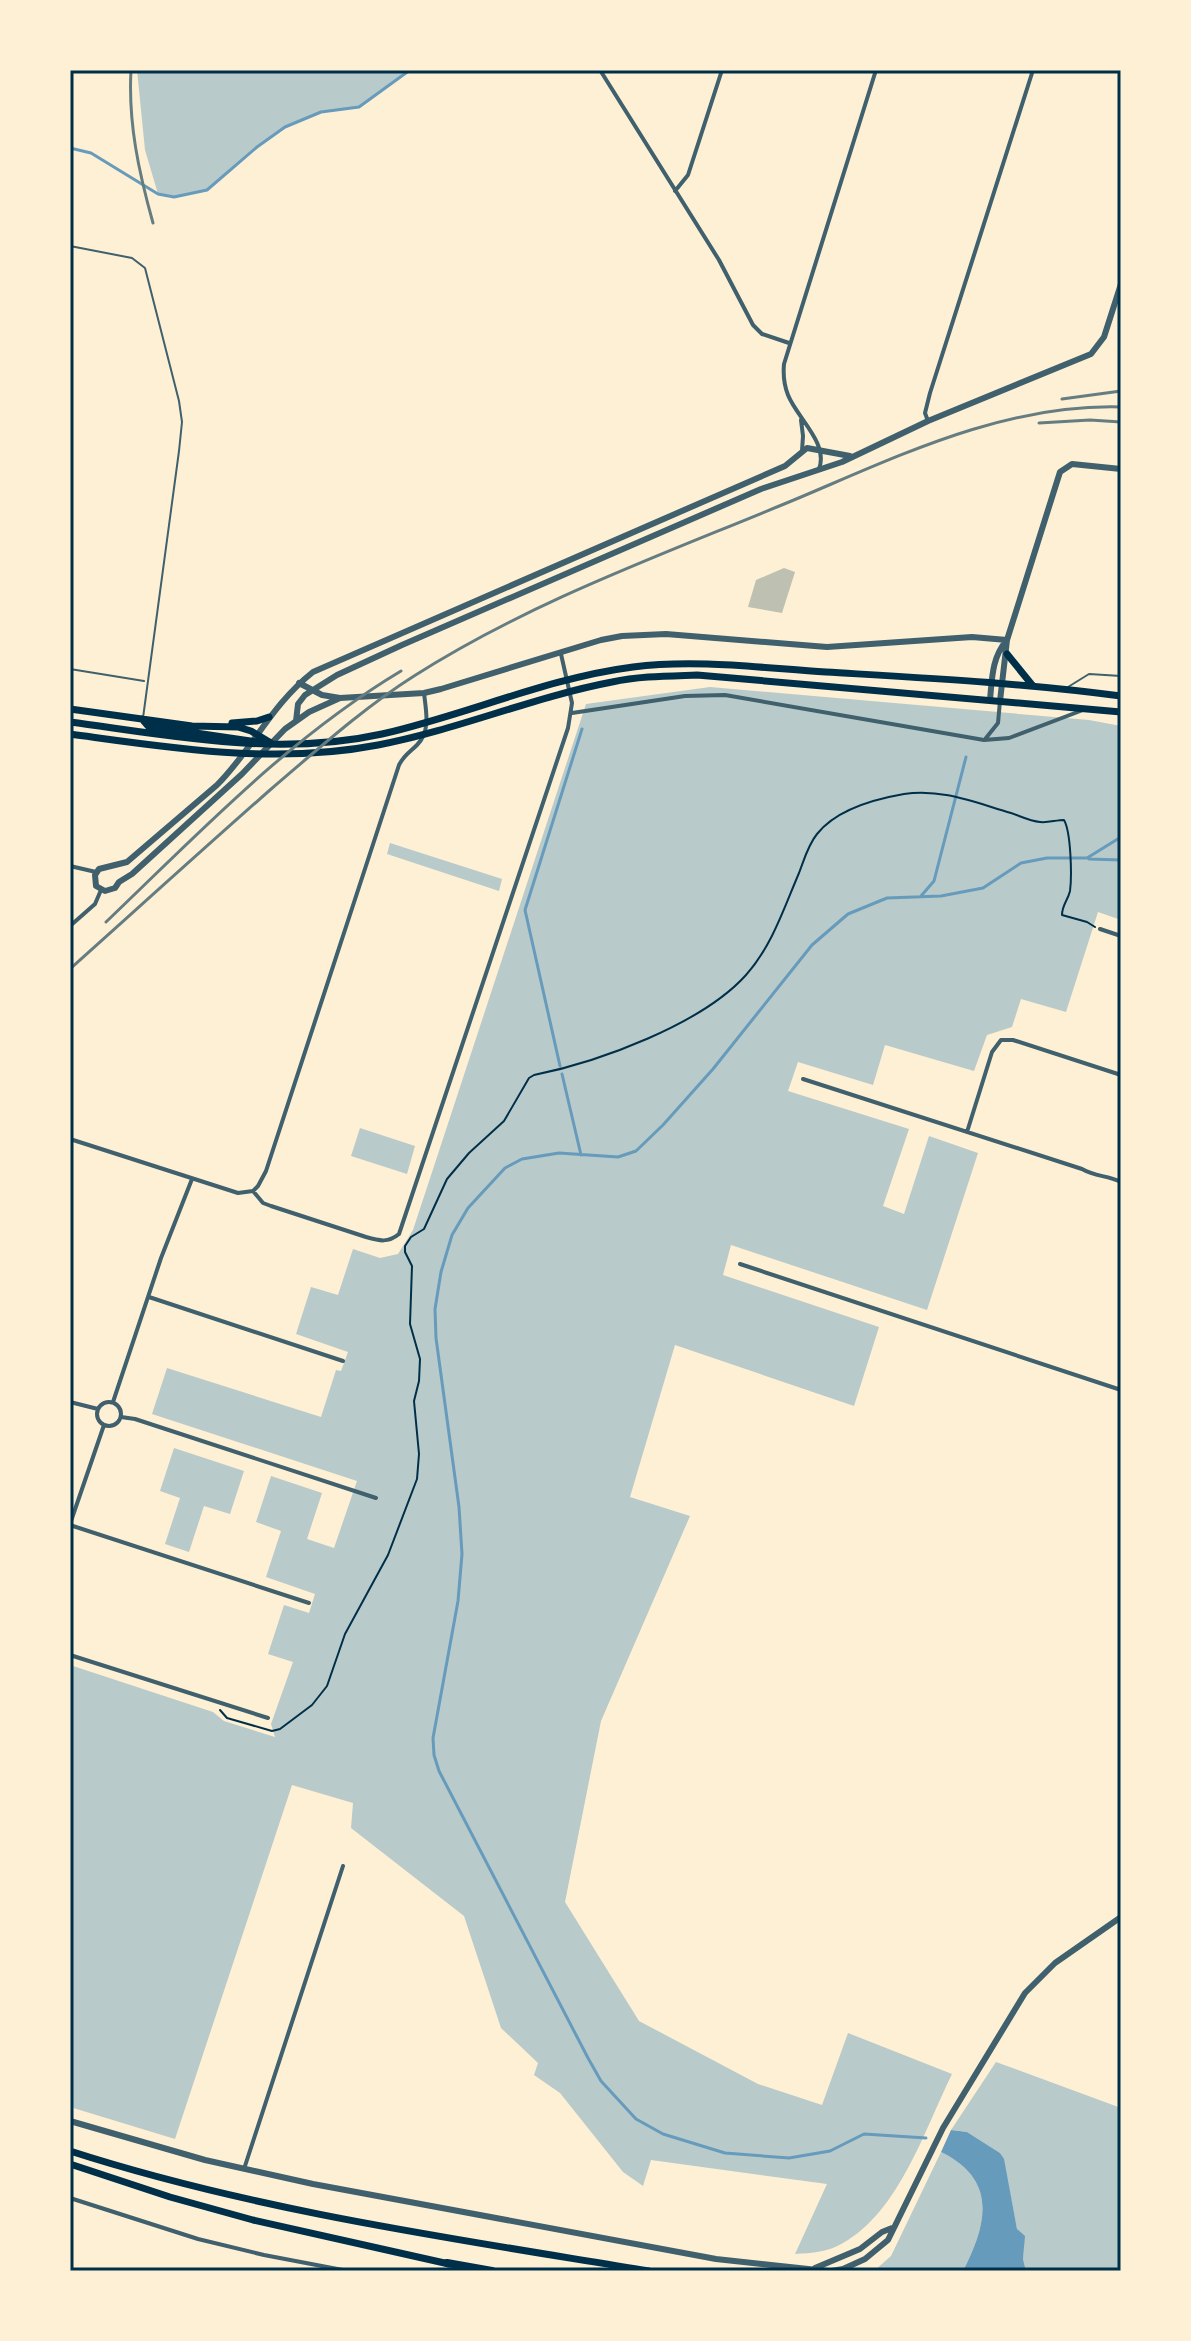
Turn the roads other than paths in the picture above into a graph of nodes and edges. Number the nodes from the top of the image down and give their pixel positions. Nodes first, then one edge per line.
1 (600, 70) edge
2 (722, 70) edge
3 (876, 70) edge
4 (1033, 70) edge
5 (675, 191) junction
6 (70, 246) edge
7 (1121, 284) edge
8 (789, 343) junction
9 (800, 418) junction
10 (928, 421) junction
11 (819, 449) junction
12 (802, 451) junction
13 (850, 456) junction
14 (819, 469) junction
15 (1121, 469) edge
16 (1007, 640) junction
17 (561, 652) junction
18 (1007, 654) junction
19 (70, 669) edge
20 (1121, 676) edge
21 (146, 681) junction
22 (299, 683) junction
23 (996, 683) junction
24 (1033, 686) junction
25 (1064, 689) junction
26 (312, 690) junction
27 (424, 693) junction
28 (1121, 696) edge
29 (340, 698) junction
30 (990, 700) junction
31 (1000, 701) junction
32 (1091, 708) junction
33 (70, 709) edge
34 (1121, 712) edge
35 (572, 713) junction
36 (269, 717) junction
37 (142, 719) junction
38 (296, 721) junction
39 (70, 722) edge
40 (227, 726) junction
41 (70, 734) edge
42 (254, 738) junction
43 (984, 740) junction
44 (271, 743) junction
45 (70, 866) edge
46 (112, 867) junction
47 (96, 872) junction
48 (119, 882) junction
49 (101, 890) junction
50 (70, 926) edge
51 (1100, 929) road end
52 (1121, 936) edge
53 (1121, 1075) edge
54 (803, 1079) dead end
55 (967, 1132) junction
56 (70, 1139) edge
57 (192, 1179) junction
58 (1121, 1182) edge
59 (253, 1191) junction
60 (740, 1264) dead end
61 (149, 1297) junction
62 (343, 1361) dead end
63 (1121, 1390) edge
64 (70, 1402) edge
65 (113, 1402) junction
66 (98, 1409) junction
67 (121, 1417) junction
68 (104, 1425) junction
69 (376, 1498) dead end
70 (70, 1524) edge
71 (309, 1603) dead end
72 (70, 1655) edge
73 (268, 1718) dead end
74 (343, 1866) dead end
75 (1121, 1917) edge
76 (70, 2121) edge
77 (70, 2151) edge
78 (70, 2164) edge
79 (244, 2169) junction
80 (70, 2198) edge
81 (892, 2228) junction
82 (447, 2263) junction
83 (814, 2268) junction
84 (348, 2271) edge
85 (474, 2271) edge
86 (492, 2271) edge
87 (649, 2271) edge
88 (830, 2271) edge

1 - 5 street
2 - 5 street
3 - 8 street
4 - 10 street
5 - 8 street
6 - 21 lane
7 - 10 street
8 - 9 street
9 - 11 street
9 - 12 street
10 - 13 street
11 - 12 street
11 - 13 street
11 - 14 street
12 - 22 street
13 - 14 street
14 - 26 street
15 - 16 street
16 - 17 street
16 - 18 street
16 - 23 street
17 - 27 street
17 - 35 street
18 - 23 street
18 - 24 highway
19 - 21 lane
20 - 25 lane
21 - 37 lane
22 - 26 street
22 - 36 street
23 - 24 highway
23 - 30 street
23 - 31 street
23 - 39 highway
24 - 25 highway
25 - 28 highway
26 - 29 street
26 - 38 street
27 - 29 street
27 - 59 street
29 - 38 street
30 - 31 highway
30 - 41 highway
31 - 32 highway
31 - 43 street
32 - 34 highway
32 - 43 street
33 - 37 highway
35 - 43 street
35 - 59 street
36 - 40 highway
36 - 42 street
37 - 40 highway
37 - 42 highway
38 - 44 street
40 - 42 highway
42 - 44 highway
42 - 46 street
44 - 48 street
45 - 47 street
46 - 47 street
46 - 48 street
47 - 49 street
48 - 49 street
49 - 50 street
51 - 52 street
53 - 55 street
54 - 55 street
55 - 58 street
56 - 57 street
57 - 59 street
57 - 61 street
60 - 63 street
61 - 62 street
61 - 65 street
64 - 66 street
65 - 66 street
65 - 67 street
66 - 68 street
67 - 68 street
67 - 69 street
68 - 70 street
70 - 71 street
72 - 73 street
74 - 79 street
75 - 81 street
76 - 79 street
77 - 87 highway
78 - 82 highway
79 - 83 street
80 - 84 street
81 - 83 street
81 - 88 street
82 - 85 highway
82 - 86 highway
83 - 88 street

